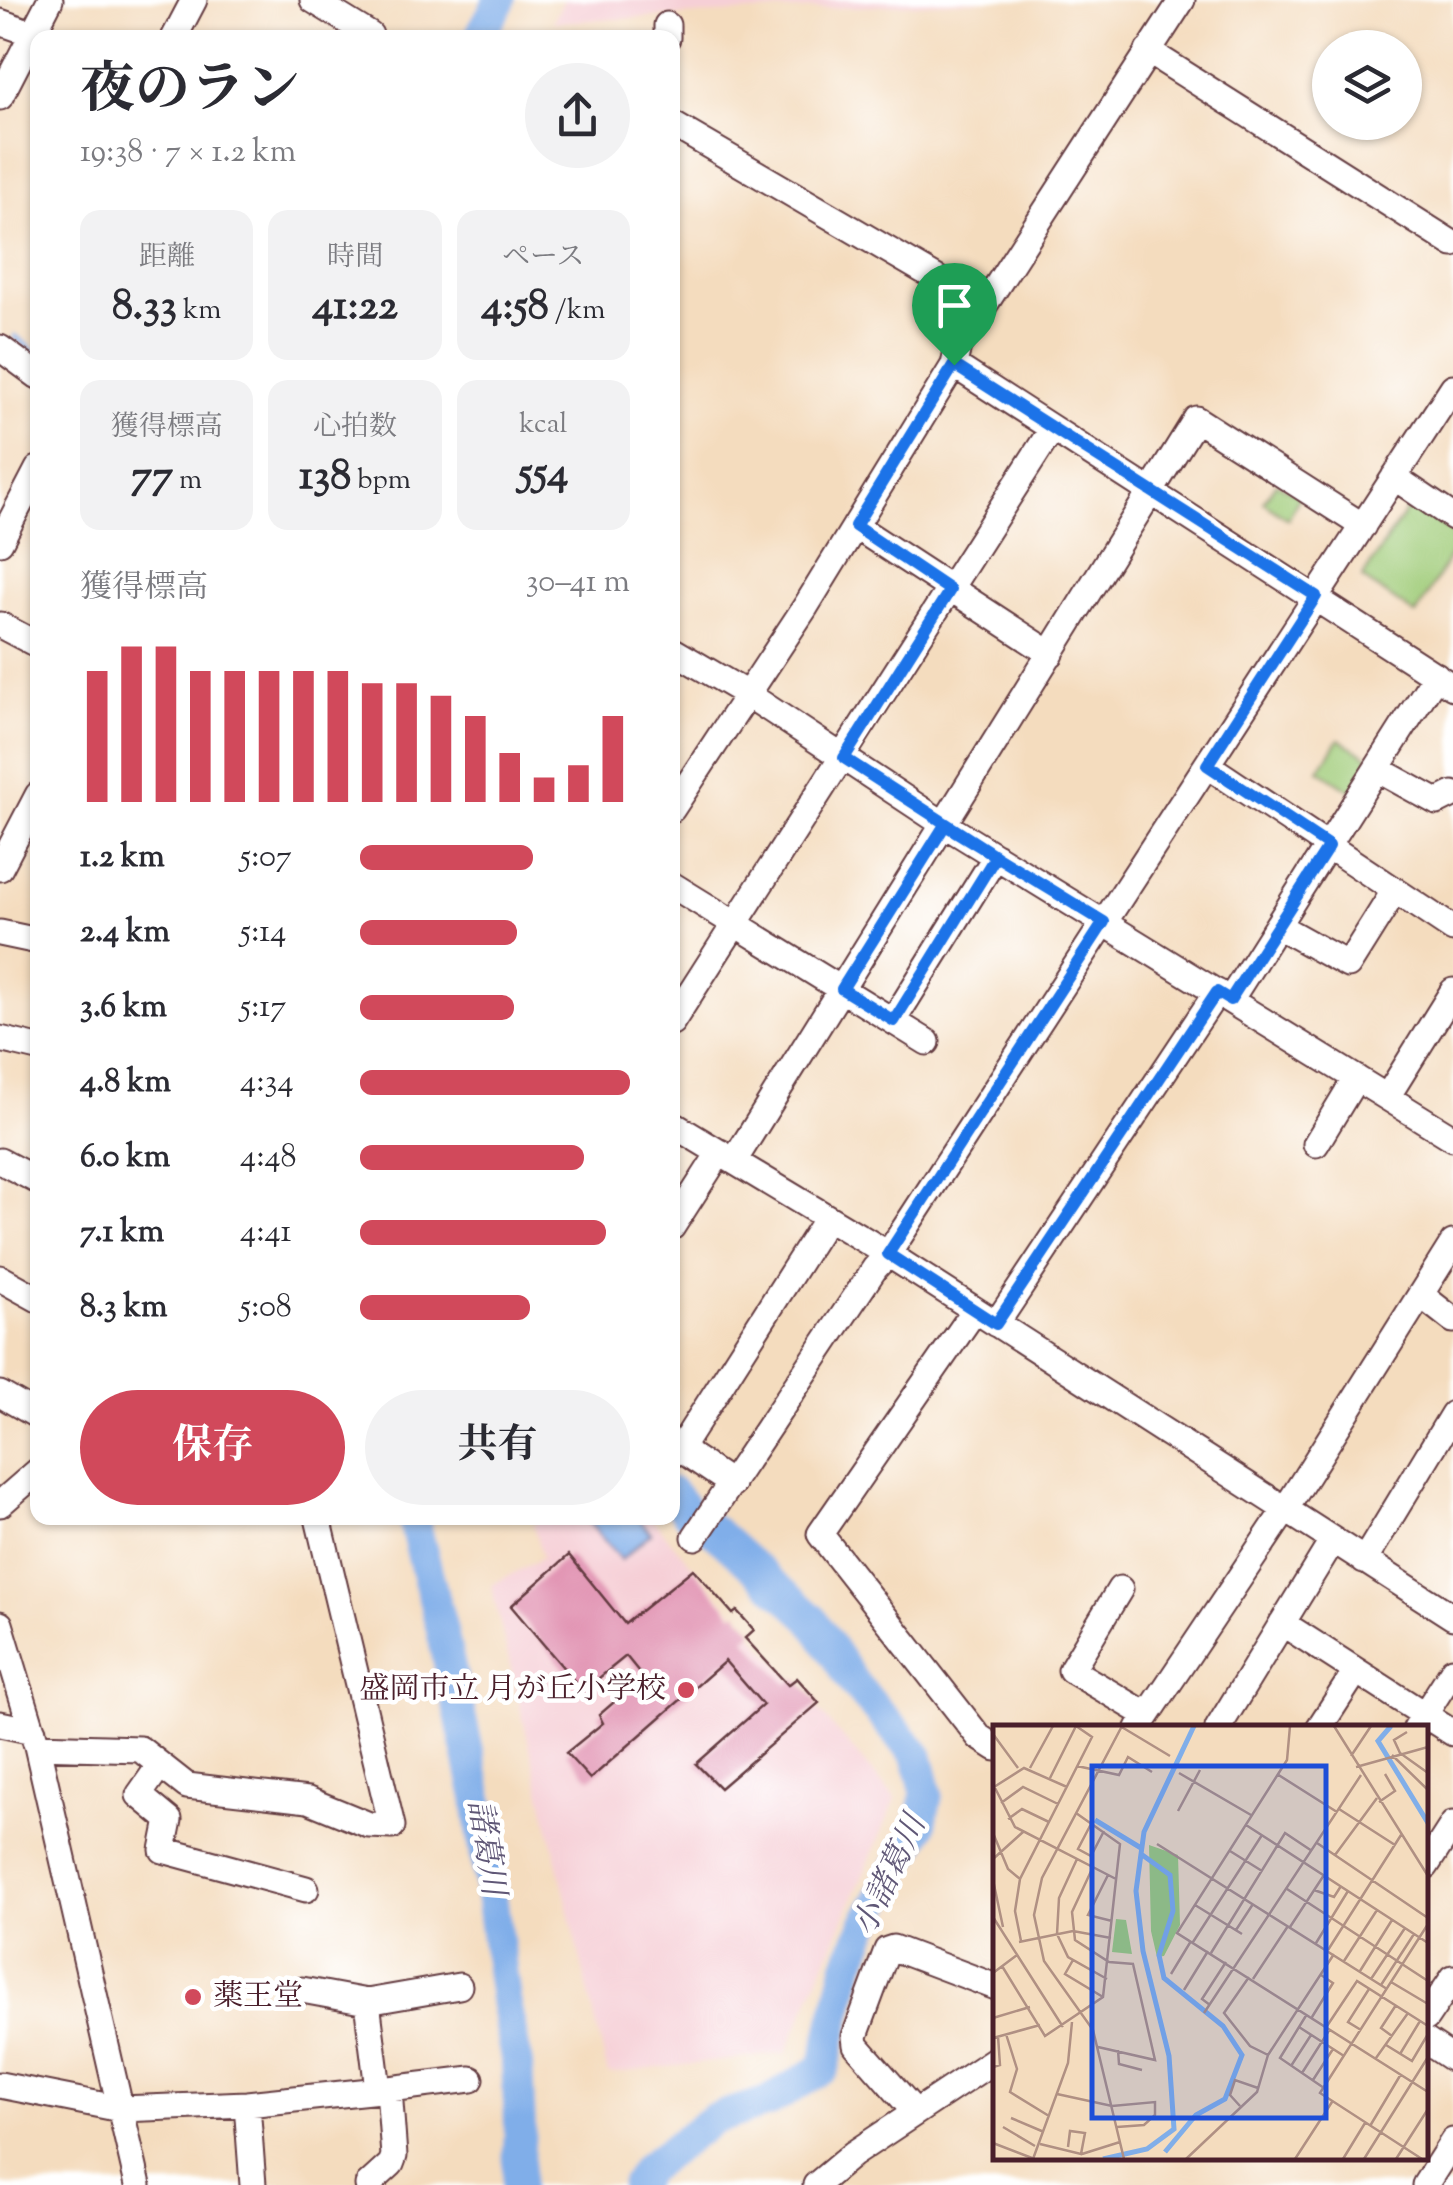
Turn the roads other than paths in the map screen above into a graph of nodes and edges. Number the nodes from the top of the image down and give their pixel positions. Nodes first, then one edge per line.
1 (50, 0) edge
2 (194, 0) edge
3 (313, 0) edge
4 (1182, 0) edge
5 (0, 22) edge
6 (40, 30) edge
7 (178, 30) edge
8 (362, 30) edge
9 (30, 33) edge
10 (30, 49) edge
11 (1148, 51) junction
12 (0, 97) edge
13 (680, 129) edge
14 (1453, 244) edge
15 (984, 306) junction
16 (0, 348) edge
17 (954, 365) junction
18 (30, 370) edge
19 (1453, 387) edge
20 (1052, 429) junction
21 (1394, 477) junction
22 (30, 485) edge
23 (1151, 492) junction
24 (1453, 517) edge
25 (855, 526) junction
26 (1363, 526) junction
27 (0, 542) edge
28 (950, 590) junction
29 (1316, 596) junction
30 (0, 626) edge
31 (30, 640) edge
32 (1051, 654) junction
33 (680, 655) edge
34 (1444, 681) edge
35 (747, 694) junction
36 (844, 758) junction
37 (1207, 765) junction
38 (1377, 769) junction
39 (1453, 794) edge
40 (680, 796) edge
41 (30, 810) edge
42 (945, 825) junction
43 (1329, 846) junction
44 (996, 856) junction
45 (0, 868) edge
46 (680, 890) edge
47 (1395, 890) junction
48 (1104, 922) junction
49 (736, 924) junction
50 (1278, 926) junction
51 (1453, 929) edge
52 (0, 932) edge
53 (30, 939) edge
54 (842, 989) junction
55 (1453, 991) edge
56 (1223, 996) junction
57 (680, 1010) edge
58 (894, 1021) junction
59 (0, 1039) edge
60 (928, 1042) dead end
61 (30, 1046) edge
62 (1356, 1078) junction
63 (1387, 1097) junction
64 (680, 1129) edge
65 (1453, 1138) edge
66 (1316, 1144) dead end
67 (727, 1156) junction
68 (0, 1161) edge
69 (30, 1177) edge
70 (680, 1217) edge
71 (828, 1218) junction
72 (1453, 1243) edge
73 (888, 1254) junction
74 (0, 1278) edge
75 (30, 1295) edge
76 (1420, 1295) junction
77 (985, 1317) junction
78 (1453, 1320) edge
79 (0, 1394) edge
80 (30, 1411) edge
81 (1453, 1414) edge
82 (30, 1478) edge
83 (732, 1484) junction
84 (0, 1504) edge
85 (1285, 1510) junction
86 (320, 1525) edge
87 (701, 1529) dead end
88 (1333, 1540) junction
89 (1364, 1560) junction
90 (1120, 1589) dead end
91 (1453, 1618) edge
92 (1282, 1623) junction
93 (0, 1624) edge
94 (1356, 1670) junction
95 (1453, 1670) edge
96 (1143, 1721) edge
97 (1420, 1721) edge
98 (0, 1724) edge
99 (1220, 1725) edge
100 (1321, 1725) edge
101 (1453, 1733) edge
102 (35, 1738) junction
103 (993, 1746) edge
104 (160, 1765) junction
105 (1453, 1824) edge
106 (1428, 1863) edge
107 (306, 1888) dead end
108 (459, 1986) dead end
109 (993, 1986) edge
110 (302, 1990) dead end
111 (367, 2002) junction
112 (1428, 2042) edge
113 (1453, 2059) edge
114 (993, 2061) edge
115 (470, 2079) dead end
116 (0, 2085) edge
117 (383, 2090) junction
118 (247, 2104) junction
119 (121, 2109) junction
120 (915, 2112) junction
121 (1453, 2141) edge
122 (138, 2185) edge
123 (253, 2185) edge
124 (368, 2185) edge
125 (816, 2185) edge
126 (1425, 2185) edge

1 - 6 street
2 - 7 street
3 - 8 street
4 - 11 street
5 - 9 street
10 - 12 street
11 - 14 street
11 - 15 street
13 - 15 street
15 - 17 street
16 - 18 street
17 - 20 street
17 - 25 street
19 - 21 street
20 - 23 street
20 - 28 street
21 - 24 street
21 - 26 street
22 - 27 street
23 - 26 street
23 - 29 street
23 - 32 street
25 - 28 street
25 - 35 street
26 - 29 street
28 - 32 street
28 - 36 street
29 - 34 street
29 - 37 street
30 - 31 street
32 - 42 street
33 - 35 street
34 - 38 street
35 - 36 street
35 - 40 street
36 - 42 street
36 - 49 street
37 - 43 street
37 - 48 street
38 - 39 street
38 - 43 street
41 - 45 street
42 - 44 street
42 - 54 street
43 - 47 street
43 - 50 street
44 - 48 street
44 - 58 street
46 - 49 street
47 - 50 street
47 - 51 street
48 - 56 street
48 - 73 street
49 - 54 street
49 - 57 street
50 - 56 street
52 - 53 street
54 - 58 street
54 - 67 street
55 - 63 street
56 - 62 street
56 - 77 street
58 - 60 street
59 - 61 street
62 - 63 street
62 - 66 street
63 - 65 street
64 - 67 street
67 - 70 street
67 - 71 street
68 - 69 street
71 - 73 street
71 - 83 street
72 - 76 street
73 - 77 street
73 - 83 street
74 - 75 street
76 - 78 street
76 - 85 street
77 - 85 street
77 - 103 street
79 - 80 street
81 - 89 street
82 - 84 street
83 - 87 street
85 - 88 street
85 - 96 street
86 - 104 street
88 - 89 street
88 - 92 street
89 - 91 street
90 - 96 street
92 - 94 street
92 - 99 street
93 - 102 street
94 - 97 street
94 - 100 street
95 - 97 street
97 - 101 street
98 - 102 street
102 - 104 street
102 - 119 street
104 - 107 street
105 - 106 street
108 - 111 street
109 - 120 street
110 - 111 street
111 - 117 street
112 - 113 street
114 - 120 street
115 - 117 street
116 - 119 street
117 - 118 street
117 - 124 street
118 - 119 street
118 - 123 street
119 - 122 street
120 - 125 street
121 - 126 street

